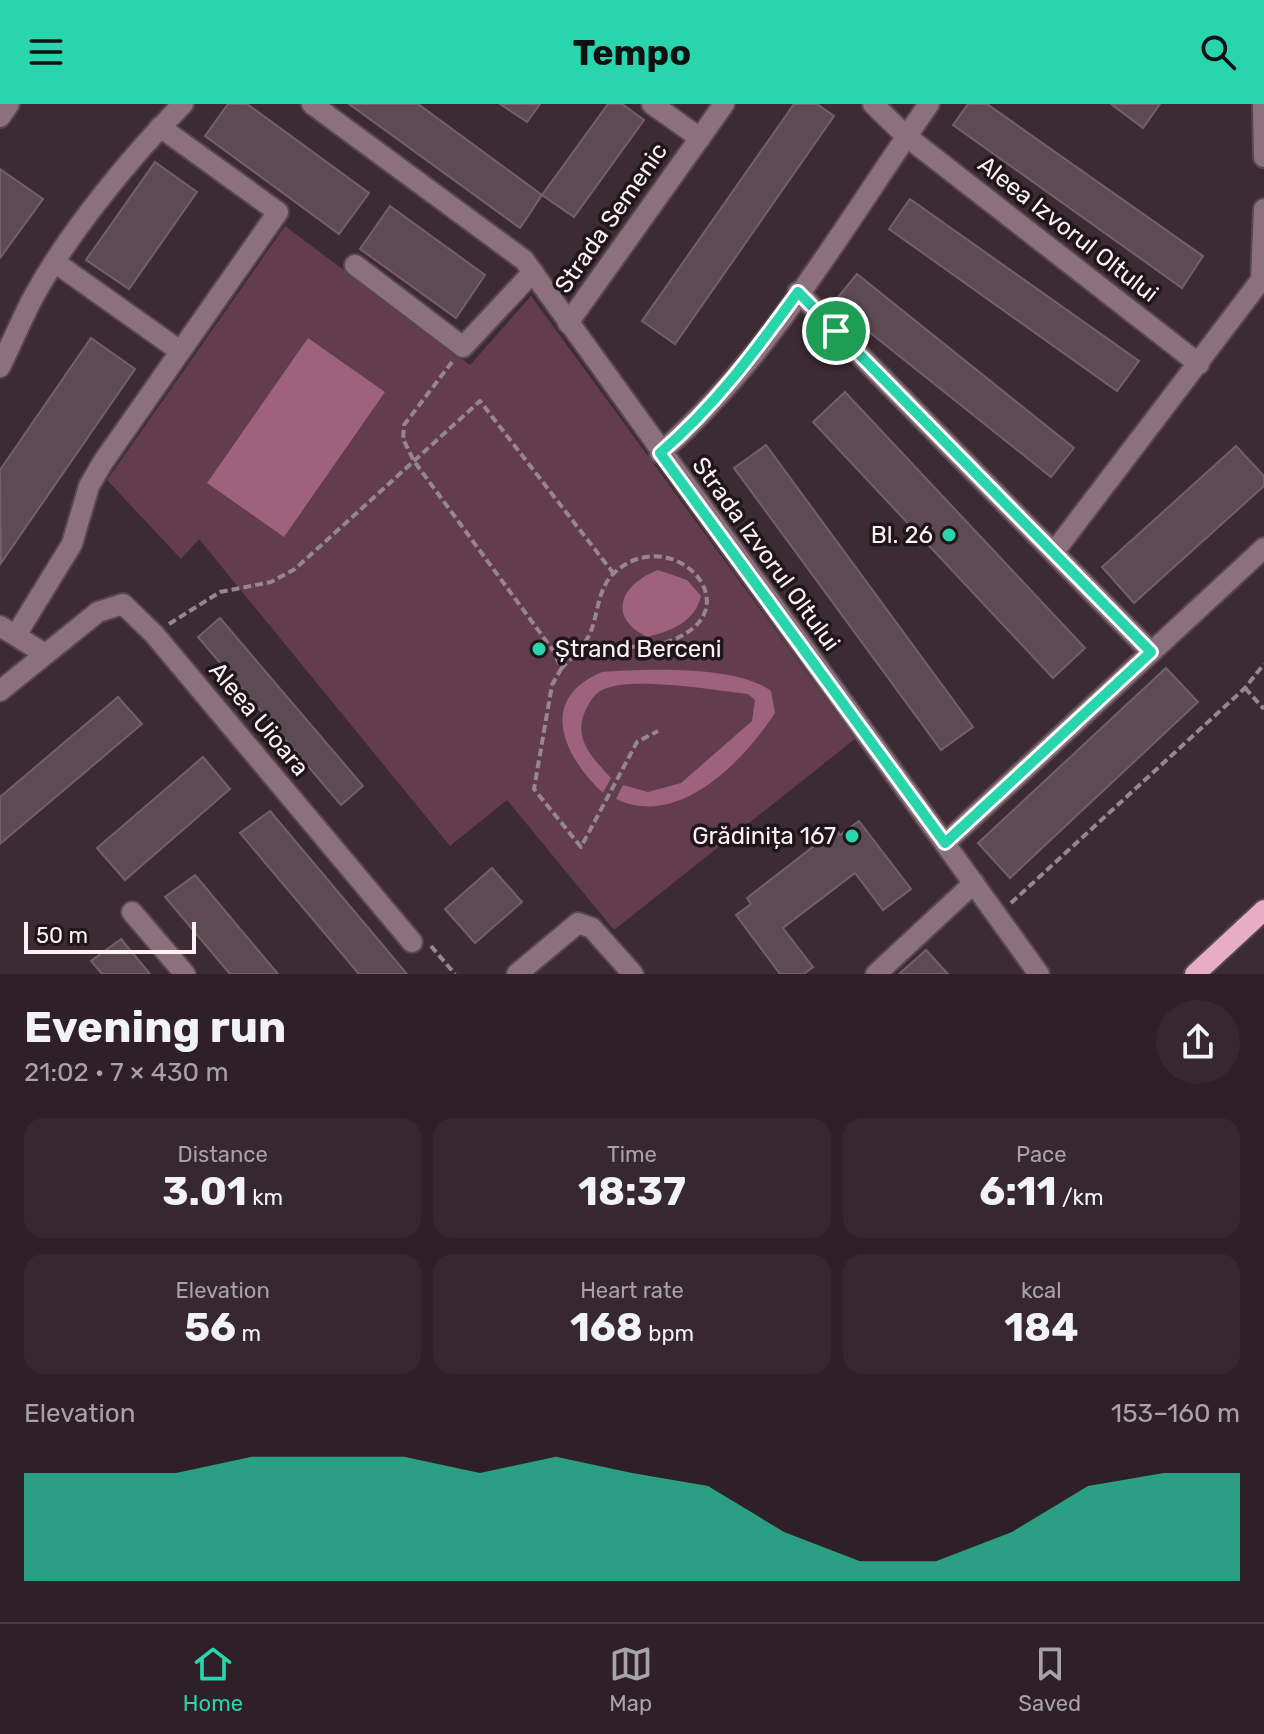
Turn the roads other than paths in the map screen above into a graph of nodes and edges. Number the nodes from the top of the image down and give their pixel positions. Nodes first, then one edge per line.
1 (9, 104) edge
2 (183, 104) edge
3 (312, 104) edge
4 (652, 104) edge
5 (724, 104) edge
6 (873, 104) edge
7 (929, 104) edge
8 (1263, 104) edge
9 (0, 117) edge
10 (160, 127) junction
11 (906, 136) junction
12 (700, 138) junction
13 (1264, 157) edge
14 (1264, 209) edge
15 (56, 263) junction
16 (355, 265) dead end
17 (533, 272) junction
18 (1263, 281) edge
19 (798, 292) junction
20 (568, 323) junction
21 (180, 351) junction
22 (2, 357) edge
23 (1199, 364) junction
24 (660, 453) junction
25 (1264, 548) edge
26 (1054, 552) junction
27 (8, 630) edge
28 (1151, 652) junction
29 (45, 654) junction
30 (0, 691) edge
31 (945, 843) junction
32 (974, 883) junction
33 (1264, 910) edge
34 (132, 912) dead end
35 (412, 942) dead end
36 (185, 974) edge
37 (517, 974) edge
38 (633, 974) edge
39 (876, 974) edge
40 (1039, 974) edge
41 (1195, 974) edge

1 - 9 street
2 - 10 street
3 - 17 street, Strada Izvorul Oltului
4 - 12 street
5 - 12 street, Strada Semenic
6 - 11 street, Aleea Izvorul Oltului
7 - 11 street
8 - 13 street
10 - 15 street
10 - 21 street
11 - 19 street
11 - 23 street, Aleea Izvorul Oltului
12 - 20 street, Strada Semenic
14 - 18 street
15 - 21 street
15 - 22 street
16 - 17 street
17 - 20 street, Strada Izvorul Oltului
18 - 23 street
19 - 24 street
19 - 26 street
20 - 24 street, Strada Izvorul Oltului
21 - 27 street
23 - 26 street
24 - 31 street, Strada Izvorul Oltului
25 - 28 street
26 - 28 street
27 - 29 street
28 - 31 street
29 - 30 street, Aleea Uioara
29 - 35 street, Aleea Uioara
31 - 32 street, Strada Izvorul Oltului
32 - 39 street
32 - 40 street, Strada Izvorul Oltului
33 - 41 main road
34 - 36 street
37 - 38 street

